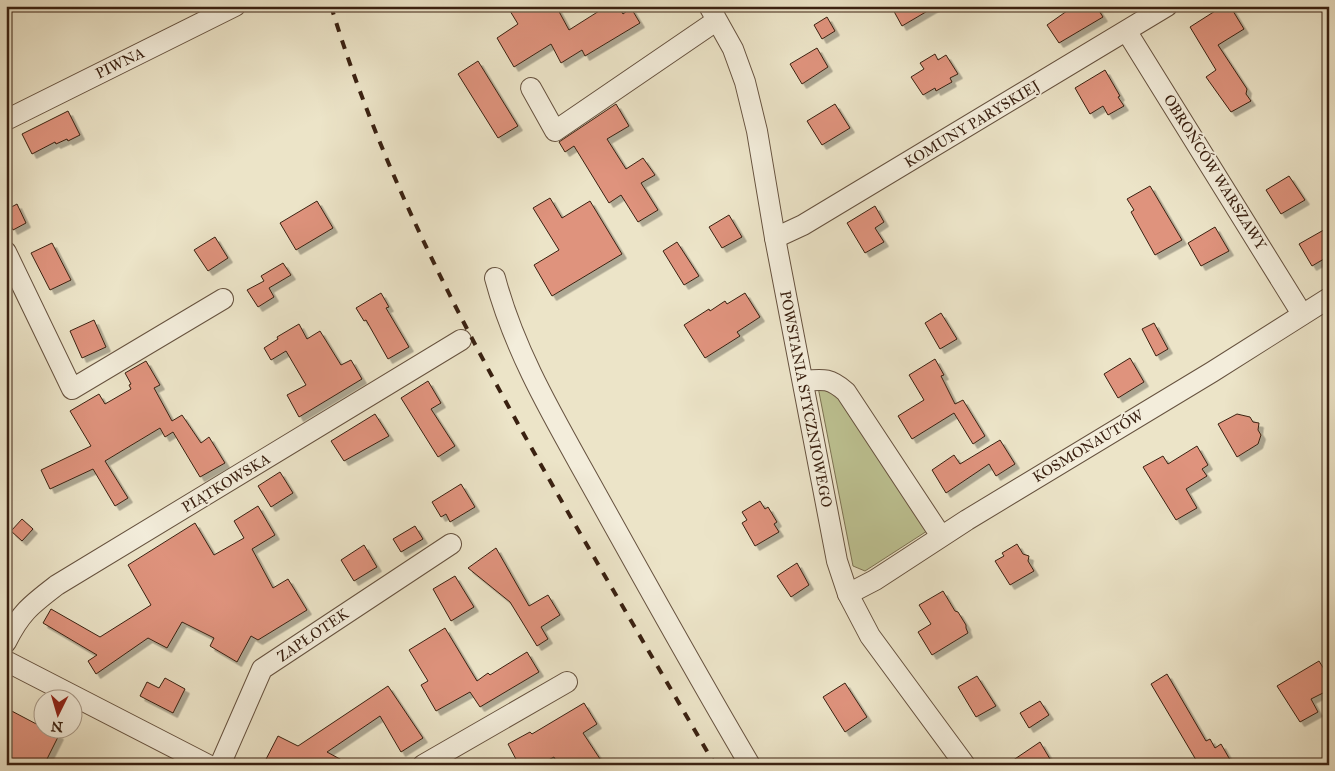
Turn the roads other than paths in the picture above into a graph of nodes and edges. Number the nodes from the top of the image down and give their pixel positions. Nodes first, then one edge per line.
1 (235, 6) edge
2 (1167, 6) edge
3 (712, 14) edge
4 (1127, 32) junction
5 (530, 88) dead end
6 (6, 120) edge
7 (775, 238) junction
8 (6, 252) edge
9 (495, 278) dead end
10 (1329, 298) edge
11 (223, 299) dead end
12 (1302, 314) junction
13 (461, 340) dead end
14 (804, 381) junction
15 (942, 536) junction
16 (451, 544) dead end
17 (848, 594) junction
18 (6, 642) edge
19 (6, 661) edge
20 (567, 682) dead end
21 (208, 765) edge
22 (220, 765) edge
23 (423, 765) edge
24 (750, 765) edge
25 (965, 765) edge

1 - 6 street, PIWNA
2 - 4 street, KOMUNY PARYSKIEJ
3 - 5 street
3 - 7 street, POWSTANIA STYCZNIOWEGO
4 - 7 street, KOMUNY PARYSKIEJ
4 - 12 street, OBROŃCÓW WARSZAWY
7 - 14 street, POWSTANIA STYCZNIOWEGO
8 - 11 street
9 - 24 street
10 - 12 street, KOSMONAUTÓW
12 - 15 street, KOSMONAUTÓW
13 - 18 street, PIĄTKOWSKA
14 - 15 street
14 - 17 street, POWSTANIA STYCZNIOWEGO
15 - 17 street, KOSMONAUTÓW
16 - 22 street, ZAPŁOTEK
17 - 25 street, POWSTANIA STYCZNIOWEGO
19 - 21 street
20 - 23 street

